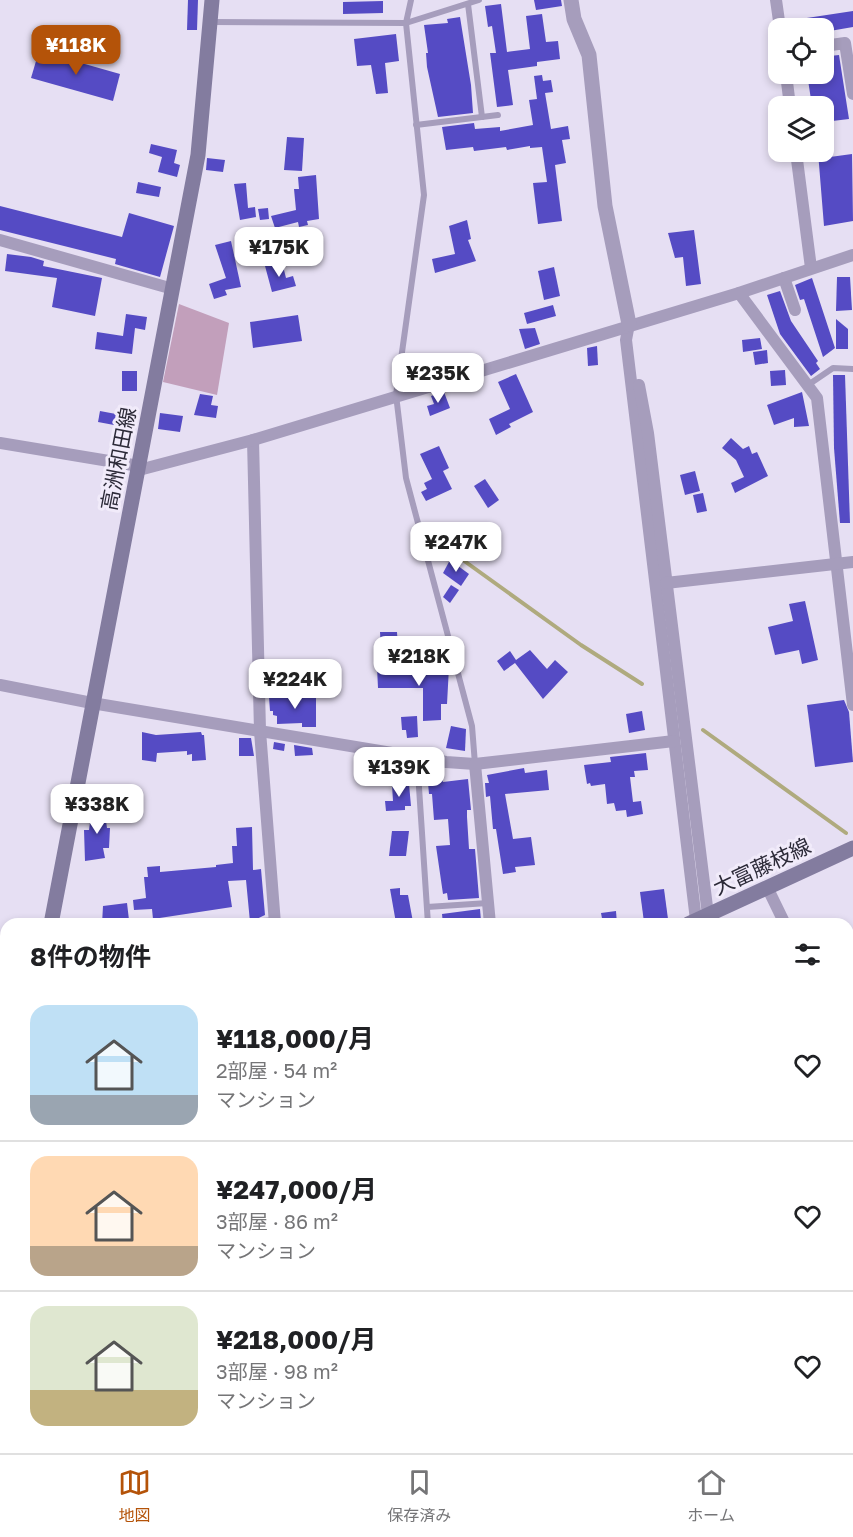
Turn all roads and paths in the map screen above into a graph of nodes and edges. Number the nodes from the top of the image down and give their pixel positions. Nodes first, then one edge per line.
1 (212, 0) edge
2 (411, 0) edge
3 (479, 0) edge
4 (572, 0) edge
5 (776, 0) edge
6 (468, 4) junction
7 (779, 18) edge
8 (210, 22) junction
9 (406, 23) junction
10 (834, 45) edge
11 (853, 94) edge
12 (498, 115) dead end
13 (483, 117) junction
14 (416, 125) junction
15 (797, 162) edge
16 (0, 240) edge
17 (853, 255) edge
18 (811, 268) junction
19 (784, 278) junction
20 (173, 289) junction
21 (738, 293) junction
22 (795, 310) dead end
23 (628, 324) junction
24 (853, 369) edge
25 (808, 385) junction
26 (396, 395) junction
27 (253, 440) junction
28 (0, 443) edge
29 (139, 469) junction
30 (835, 562) junction
31 (853, 562) edge
32 (666, 583) junction
33 (0, 685) edge
34 (92, 703) junction
35 (853, 705) edge
36 (260, 731) junction
37 (674, 741) junction
38 (417, 757) junction
39 (475, 764) junction
40 (853, 848) edge
41 (768, 889) junction
42 (488, 903) junction
43 (427, 907) junction
44 (52, 918) edge
45 (271, 918) edge
46 (428, 918) edge
47 (489, 918) edge
48 (700, 918) edge
49 (700, 918) edge
50 (706, 918) edge
51 (782, 918) edge

1 - 8 main road, 高洲和田線
2 - 9 lane
3 - 6 lane
4 - 23 street
5 - 7 street
6 - 9 lane
6 - 13 lane
8 - 9 lane
8 - 20 main road, 高洲和田線
9 - 14 lane
10 - 11 street
12 - 13 lane
13 - 14 lane
14 - 26 lane
15 - 18 street
16 - 20 street
17 - 18 street
18 - 19 street
19 - 21 street
19 - 22 street
20 - 29 main road, 高洲和田線
21 - 23 street
21 - 25 street
23 - 26 street
23 - 32 street
23 - 37 street
24 - 25 lane
25 - 30 street
26 - 27 street
26 - 39 lane
27 - 29 street
27 - 36 street
28 - 29 street
29 - 34 main road, 高洲和田線
30 - 31 street
30 - 32 street
30 - 35 street
32 - 48 street
33 - 34 street
34 - 36 street
34 - 44 main road, 高洲和田線
36 - 38 street
36 - 45 street
37 - 39 street
37 - 49 street
38 - 39 street
38 - 43 lane
39 - 42 street
40 - 41 main road, 大富藤枝線
41 - 50 main road, 大富藤枝線
41 - 51 street
42 - 43 lane
42 - 47 street
43 - 46 lane

